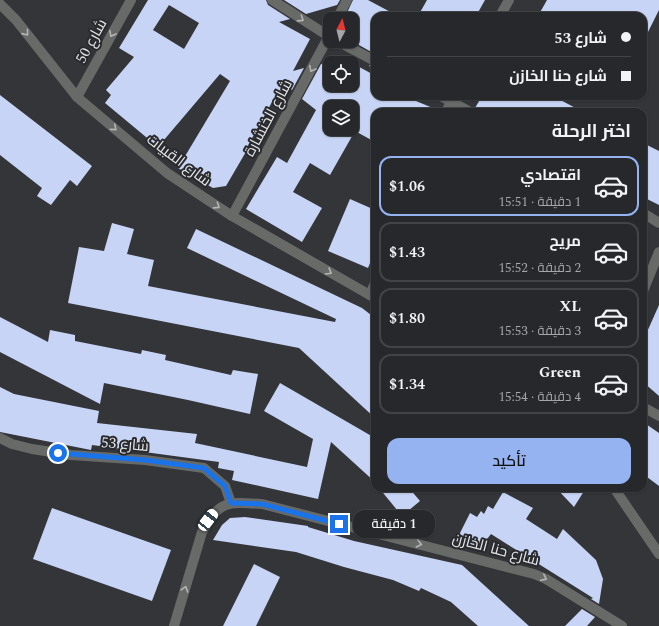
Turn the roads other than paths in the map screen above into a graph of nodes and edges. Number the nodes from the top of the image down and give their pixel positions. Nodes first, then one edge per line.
1 (131, 0) edge
2 (272, 0) edge
3 (347, 0) edge
4 (509, 0) edge
5 (0, 4) edge
6 (341, 12) edge
7 (502, 12) edge
8 (323, 32) edge
9 (325, 48) edge
10 (351, 48) edge
11 (371, 59) edge
12 (77, 97) junction
13 (455, 100) edge
14 (465, 108) edge
15 (647, 215) edge
16 (232, 216) junction
17 (659, 222) edge
18 (659, 252) edge
19 (647, 281) edge
20 (371, 295) edge
21 (647, 409) edge
22 (659, 416) edge
23 (0, 438) edge
24 (617, 492) edge
25 (231, 503) junction
26 (659, 554) edge
27 (174, 626) edge
28 (622, 626) edge

1 -> 12 street, شارع 50
2 -> 8 street
3 - 6 street
4 - 7 street
5 -> 12 street, شارع القبيات
9 -> 16 street, شارع الخنشارة
10 - 11 street
12 -> 16 street, شارع القبيات
13 - 14 street
15 - 17 street
16 -> 20 street, شارع القبيات
18 - 19 street
21 - 22 street
23 - 25 street, شارع 53
24 - 26 street
27 -> 25 street
25 -> 28 street, شارع حنا الخازن

